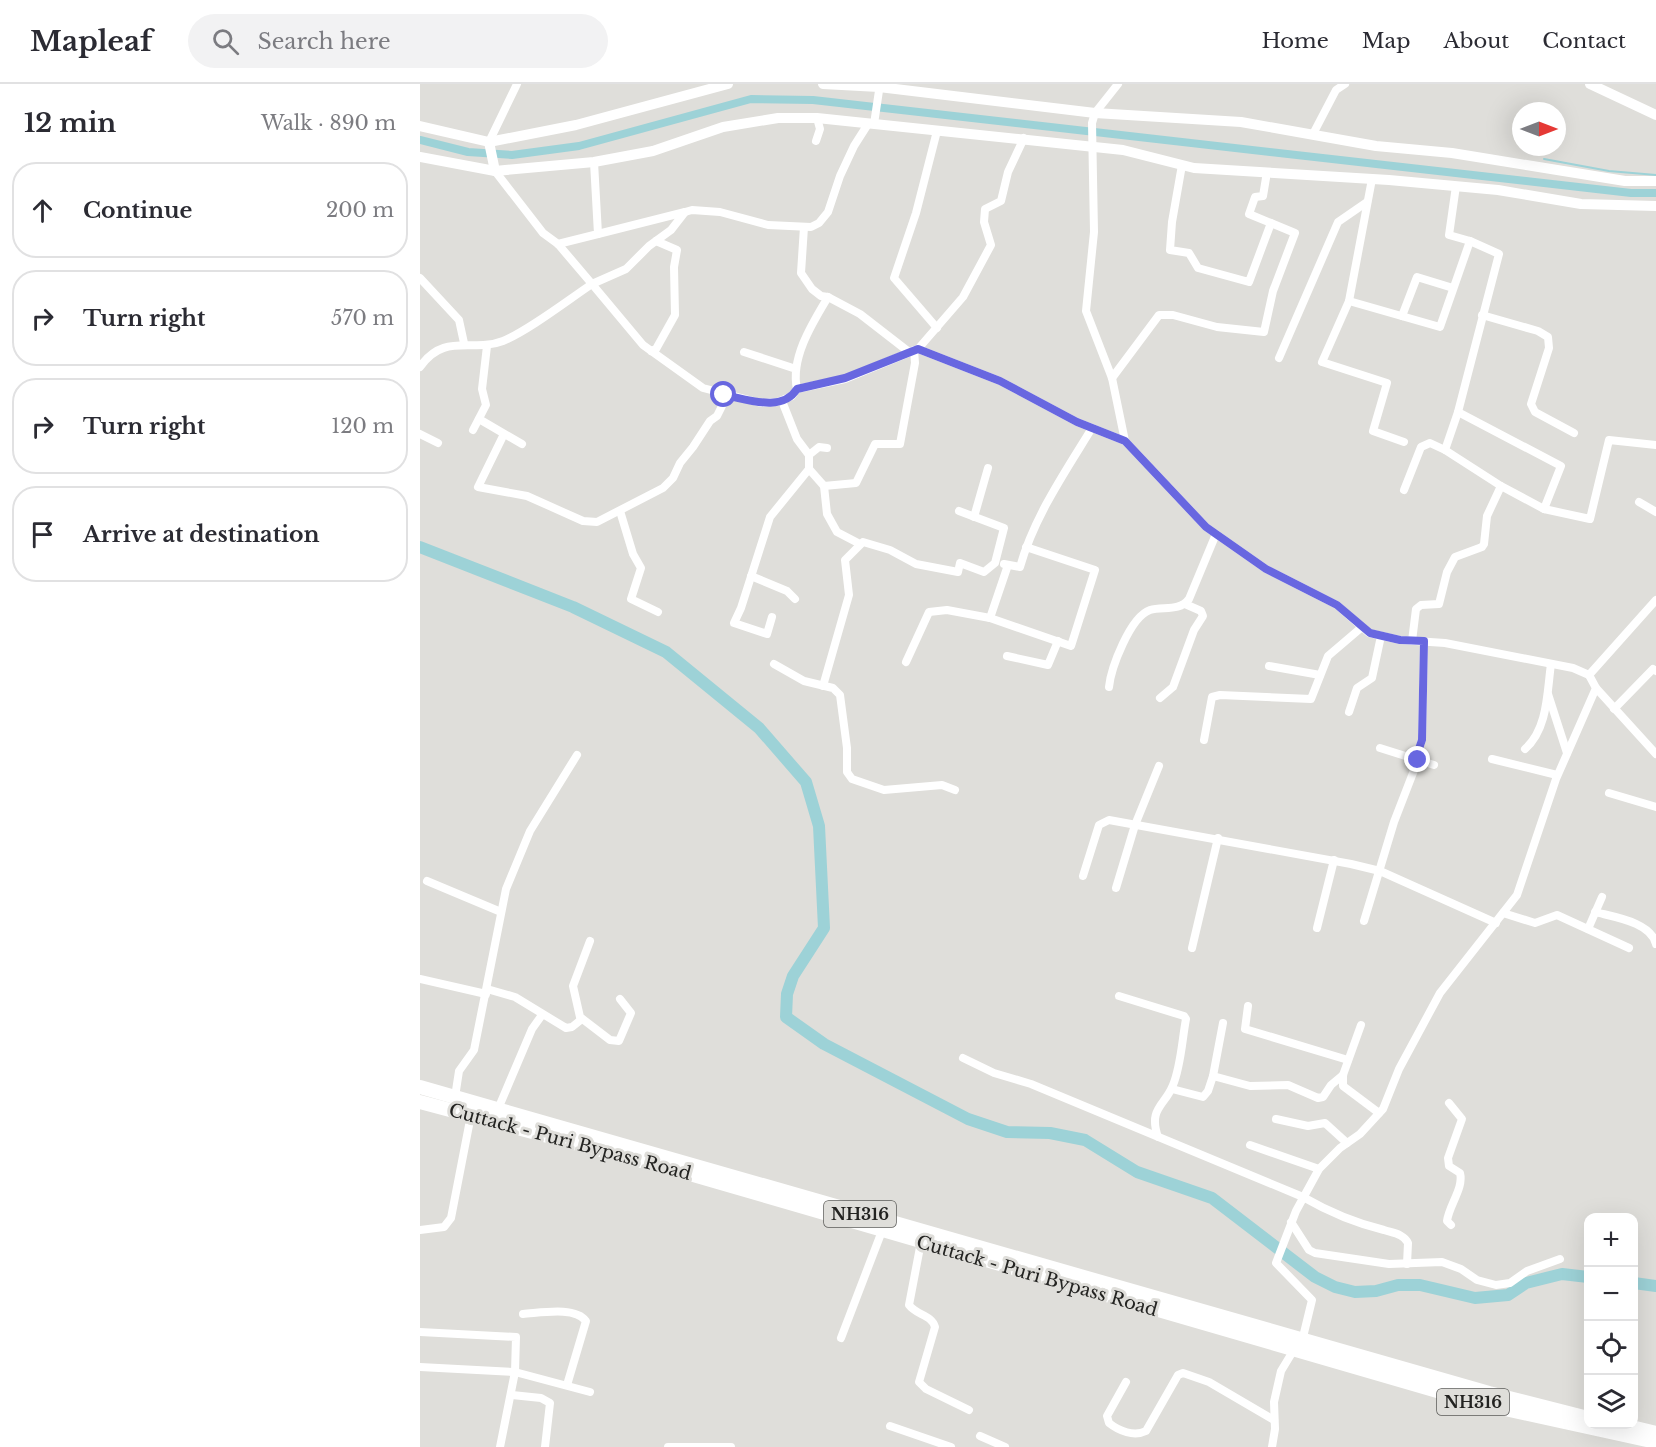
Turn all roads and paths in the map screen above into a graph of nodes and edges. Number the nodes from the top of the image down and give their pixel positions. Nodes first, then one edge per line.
1 (518, 84) edge
2 (728, 84) edge
3 (823, 84) edge
4 (1118, 84) edge
5 (1345, 84) edge
6 (1590, 84) edge
7 (879, 86) edge
8 (1607, 88) edge
9 (1656, 115) edge
10 (818, 118) junction
11 (1094, 118) junction
12 (871, 124) junction
13 (420, 126) edge
14 (937, 131) junction
15 (1313, 134) junction
16 (1024, 138) junction
17 (816, 141) dead end
18 (1091, 142) junction
19 (490, 146) junction
20 (420, 157) edge
21 (594, 162) junction
22 (1182, 165) junction
23 (494, 167) junction
24 (1267, 172) junction
25 (1372, 178) junction
26 (1656, 182) edge
27 (1456, 186) junction
28 (1367, 202) junction
29 (1656, 206) edge
30 (685, 212) junction
31 (1271, 223) junction
32 (804, 227) junction
33 (598, 234) junction
34 (656, 241) junction
35 (1470, 242) junction
36 (558, 244) junction
37 (420, 278) edge
38 (592, 284) junction
39 (1454, 288) junction
40 (828, 297) junction
41 (1349, 301) junction
42 (1482, 315) junction
43 (1402, 316) junction
44 (937, 328) junction
45 (464, 343) junction
46 (487, 346) junction
47 (914, 350) junction
48 (651, 351) junction
49 (744, 352) dead end
50 (1279, 358) dead end
51 (420, 367) edge
52 (796, 369) junction
53 (1112, 378) junction
54 (797, 389) junction
55 (727, 396) junction
56 (782, 401) junction
57 (1458, 412) junction
58 (479, 419) junction
59 (1092, 428) junction
60 (473, 430) dead end
61 (1574, 433) dead end
62 (420, 434) edge
63 (504, 434) junction
64 (1125, 441) junction
65 (1404, 442) dead end
66 (438, 443) dead end
67 (522, 444) dead end
68 (1656, 445) edge
69 (827, 448) dead end
70 (1445, 450) junction
71 (809, 455) junction
72 (988, 468) dead end
73 (809, 469) junction
74 (824, 486) junction
75 (1502, 486) junction
76 (1404, 490) dead end
77 (1640, 502) dead end
78 (1545, 509) junction
79 (620, 511) junction
80 (959, 511) dead end
81 (1656, 512) edge
82 (974, 517) junction
83 (1216, 534) junction
84 (860, 544) junction
85 (1026, 547) junction
86 (995, 563) junction
87 (1008, 565) junction
88 (750, 576) junction
89 (795, 598) dead end
90 (1656, 600) edge
91 (1185, 604) junction
92 (658, 612) dead end
93 (771, 617) dead end
94 (990, 618) junction
95 (1362, 627) junction
96 (1381, 636) junction
97 (1058, 641) junction
98 (1412, 641) junction
99 (1424, 641) junction
100 (1007, 656) dead end
101 (906, 662) dead end
102 (774, 664) dead end
103 (1551, 664) junction
104 (1269, 666) dead end
105 (1656, 671) edge
106 (1320, 675) junction
107 (1589, 675) junction
108 (822, 686) junction
109 (1109, 687) dead end
110 (1596, 688) junction
111 (1547, 691) junction
112 (1160, 698) dead end
113 (1614, 709) junction
114 (1349, 712) dead end
115 (1204, 740) dead end
116 (1380, 748) dead end
117 (1526, 749) dead end
118 (1567, 753) junction
119 (1656, 754) edge
120 (577, 755) dead end
121 (1492, 759) dead end
122 (1417, 760) junction
123 (1434, 765) dead end
124 (1159, 766) dead end
125 (1557, 775) junction
126 (955, 790) dead end
127 (1609, 793) dead end
128 (1656, 807) edge
129 (1135, 825) junction
130 (1218, 838) junction
131 (1334, 861) junction
132 (1380, 872) junction
133 (1083, 876) dead end
134 (427, 881) dead end
135 (1116, 888) dead end
136 (1602, 897) dead end
137 (501, 912) junction
138 (1596, 912) junction
139 (1503, 914) junction
140 (1364, 921) dead end
141 (1496, 923) junction
142 (1317, 928) dead end
143 (1588, 929) junction
144 (590, 941) dead end
145 (1656, 944) edge
146 (1192, 948) dead end
147 (1629, 948) dead end
148 (420, 979) edge
149 (486, 991) junction
150 (1119, 996) dead end
151 (620, 999) dead end
152 (1248, 1006) dead end
153 (542, 1015) junction
154 (582, 1019) junction
155 (1223, 1023) dead end
156 (1361, 1025) dead end
157 (963, 1058) dead end
158 (1348, 1060) junction
159 (1343, 1075) junction
160 (1213, 1076) junction
161 (420, 1087) edge
162 (1172, 1089) junction
163 (455, 1096) junction
164 (420, 1102) edge
165 (1449, 1103) dead end
166 (498, 1109) junction
167 (1380, 1113) junction
168 (471, 1115) junction
169 (1275, 1119) dead end
170 (1158, 1137) junction
171 (1347, 1143) junction
172 (1250, 1145) dead end
173 (1319, 1169) junction
174 (1303, 1197) junction
175 (1451, 1225) dead end
176 (1289, 1226) junction
177 (420, 1230) edge
178 (882, 1231) junction
179 (921, 1242) junction
180 (1560, 1259) dead end
181 (1407, 1264) junction
182 (523, 1314) dead end
183 (420, 1332) edge
184 (841, 1338) dead end
185 (1297, 1344) junction
186 (420, 1367) edge
187 (515, 1372) junction
188 (1126, 1382) dead end
189 (567, 1385) junction
190 (590, 1392) dead end
191 (512, 1395) junction
192 (969, 1410) dead end
193 (1584, 1417) edge
194 (1274, 1420) junction
195 (890, 1426) dead end
196 (1638, 1429) edge
197 (1656, 1433) edge
198 (980, 1436) dead end
199 (1656, 1442) edge
200 (500, 1447) edge
201 (545, 1447) edge
202 (668, 1447) edge
203 (694, 1447) edge
204 (731, 1447) edge
205 (951, 1447) edge
206 (1005, 1447) edge
207 (1272, 1447) edge

1 - 19 street
2 - 19 street
3 - 7 street
4 - 11 street
5 - 15 street
6 - 8 street
7 - 11 street
7 - 12 street
8 - 9 street
10 - 12 street
10 - 17 street
10 - 21 street
11 - 15 street
11 - 18 street
12 - 14 street
12 - 32 street
13 - 19 street
14 - 16 street
14 - 44 street
15 - 26 street
16 - 18 street
16 - 44 street
18 - 22 street
18 - 53 street
19 - 23 street
20 - 23 street
21 - 23 street
21 - 33 street
22 - 24 street
22 - 31 street
23 - 36 street
24 - 25 street
24 - 31 street
25 - 27 street
25 - 28 street
27 - 29 street
27 - 35 street
28 - 41 street
28 - 50 street
30 - 32 street
30 - 33 street
30 - 34 street
31 - 53 street
32 - 40 street
33 - 36 street
34 - 38 street
34 - 48 street
35 - 39 street
35 - 42 street
36 - 38 street
37 - 45 street
38 - 46 street
38 - 48 street
39 - 43 street
39 - 43 street
40 - 47 street
40 - 52 street
41 - 43 street
41 - 65 street
42 - 57 street
42 - 61 street
44 - 47 street
45 - 46 street
45 - 51 street
46 - 58 street
47 - 54 street
47 - 59 street
47 - 74 street
48 - 55 street
49 - 52 street
52 - 54 street
53 - 64 street
54 - 56 street
55 - 56 street
55 - 79 street
56 - 71 street
57 - 70 street
57 - 78 street
58 - 60 street
58 - 63 street
59 - 64 street
59 - 85 street
62 - 66 street
63 - 67 street
63 - 79 street
64 - 83 street
68 - 78 street
69 - 71 street
70 - 75 street
70 - 76 street
71 - 73 street
72 - 82 street
73 - 74 street
73 - 88 street
74 - 84 street
75 - 78 street
75 - 98 street
77 - 81 street
79 - 92 street
80 - 82 street
82 - 86 street
83 - 91 street
83 - 95 street
84 - 86 street
84 - 108 street
85 - 87 street
85 - 97 street
86 - 87 street
87 - 94 street
88 - 89 street
88 - 93 street
90 - 107 street
91 - 109 street
91 - 112 street
94 - 97 street
94 - 101 street
95 - 96 street
95 - 106 street
96 - 98 street
96 - 114 street
97 - 100 street
98 - 99 street
99 - 103 street
99 - 122 street
102 - 108 street
103 - 107 street
103 - 111 street
104 - 106 street
105 - 113 street
106 - 115 street
107 - 110 street
108 - 126 street
110 - 113 street
110 - 118 street
111 - 117 street
111 - 118 street
113 - 119 street
116 - 122 street
118 - 125 street
120 - 137 street
121 - 125 street
122 - 123 street
122 - 132 street
124 - 129 street
125 - 139 street
127 - 128 street
129 - 130 street
129 - 133 street
129 - 135 street
130 - 131 street
130 - 146 street
131 - 132 street
131 - 142 street
132 - 140 street
132 - 141 street
134 - 137 street
136 - 138 street
137 - 149 street
138 - 143 street
138 - 145 street
139 - 141 street
139 - 143 street
141 - 167 street
143 - 147 street
144 - 154 street
148 - 149 street
149 - 153 street
149 - 163 street
150 - 162 street
151 - 154 street
152 - 158 street
153 - 154 street
153 - 166 street
155 - 160 street
156 - 158 street
157 - 170 street
158 - 159 street
159 - 160 street
159 - 167 street
160 - 162 street
161 - 163 highway, Cuttack - Puri Bypass Road / NH316
162 - 170 street
163 - 166 highway, Cuttack - Puri Bypass Road / NH316
164 - 168 highway, Cuttack - Puri Bypass Road / NH316
165 - 175 street
166 - 185 highway, Cuttack - Puri Bypass Road / NH316
167 - 171 street
168 - 177 street
168 - 178 highway, Cuttack - Puri Bypass Road / NH316
169 - 171 street
170 - 174 street
171 - 173 street
172 - 173 street
173 - 174 street
174 - 176 street
174 - 181 street
176 - 181 street
176 - 185 street
178 - 179 highway, Cuttack - Puri Bypass Road / NH316
178 - 184 street
179 - 185 highway, Cuttack - Puri Bypass Road / NH316
179 - 192 street
180 - 181 street
182 - 189 street
183 - 187 street
185 - 193 highway, Cuttack - Puri Bypass Road / NH316
185 - 194 street
185 - 199 highway, Cuttack - Puri Bypass Road / NH316
186 - 187 street
187 - 189 street
187 - 191 street
188 - 194 street
189 - 190 street
191 - 200 street
191 - 201 street
194 - 207 street
195 - 205 street
196 - 197 highway
198 - 206 street
202 - 203 street
203 - 204 street

